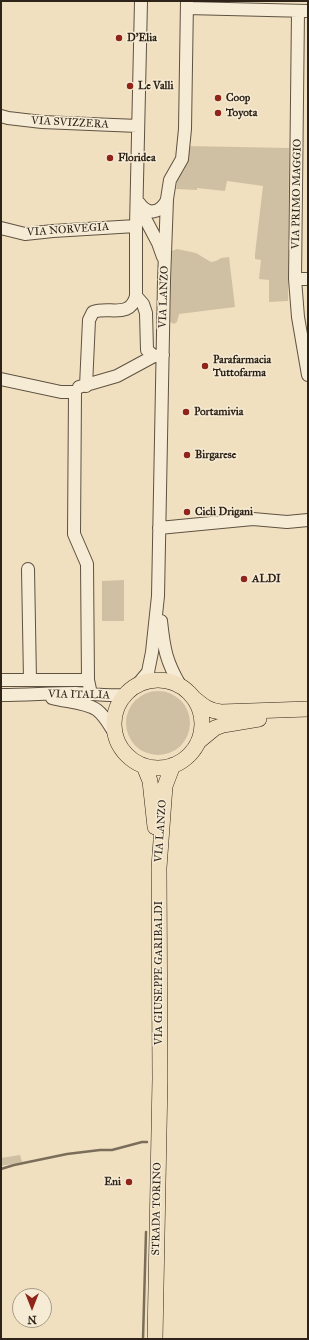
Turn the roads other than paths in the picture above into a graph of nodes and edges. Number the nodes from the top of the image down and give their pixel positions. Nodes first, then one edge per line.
1 (141, 2) edge
2 (187, 4) edge
3 (303, 11) edge
4 (1, 116) edge
5 (138, 126) junction
6 (136, 199) junction
7 (167, 200) junction
8 (136, 226) junction
9 (1, 228) edge
10 (165, 263) junction
11 (295, 279) junction
12 (308, 279) edge
13 (136, 296) junction
14 (158, 356) junction
15 (308, 375) edge
16 (1, 379) edge
17 (86, 386) junction
18 (75, 392) junction
19 (308, 520) edge
20 (159, 528) junction
21 (28, 569) dead end
22 (158, 596) junction
23 (1, 680) edge
24 (30, 680) junction
25 (88, 680) junction
26 (138, 684) junction
27 (180, 685) junction
28 (35, 694) junction
29 (91, 694) junction
30 (1, 695) edge
31 (124, 695) junction
32 (194, 698) junction
33 (308, 709) edge
34 (114, 732) junction
35 (198, 742) junction
36 (173, 765) junction
37 (144, 766) junction
38 (159, 868) junction
39 (160, 1079) joint
40 (155, 1339) edge

1 - 5 street
2 - 3 street
2 - 7 street, VIA LANZO
3 - 11 street, VIA PRIMO MAGGIO
4 - 5 street, VIA SVIZZERA
5 - 6 street
6 - 7 street
6 - 8 street
6 - 10 street
7 - 10 street, VIA LANZO
8 - 9 street, VIA NORVEGIA
8 - 13 street
10 - 14 street, VIA LANZO
11 - 12 street
11 - 15 street, VIA PRIMO MAGGIO
13 - 14 street
13 - 17 street
14 - 17 street
14 - 20 street, VIA LANZO
16 - 18 street
17 - 18 street
18 - 25 street
19 - 20 street
20 - 22 street, VIA LANZO
21 - 24 street
22 - 26 street, VIA LANZO
22 - 27 street, VIA LANZO
23 - 24 street, VIA ITALIA
24 - 25 street, VIA ITALIA
25 - 29 street
26 - 27 main road
26 - 31 main road
27 - 32 main road
28 - 29 street, VIA ITALIA
28 - 30 street, VIA ITALIA
28 - 34 street, VIA ITALIA
29 - 31 street, VIA ITALIA
31 - 34 main road
32 - 33 main road
32 - 35 main road
33 - 35 main road
34 - 37 main road
35 - 36 main road
36 - 37 main road
36 - 38 main road, VIA LANZO
37 - 38 main road, VIA LANZO
38 - 39 main road, VIA GIUSEPPE GARIBALDI
39 - 40 main road, STRADA TORINO

